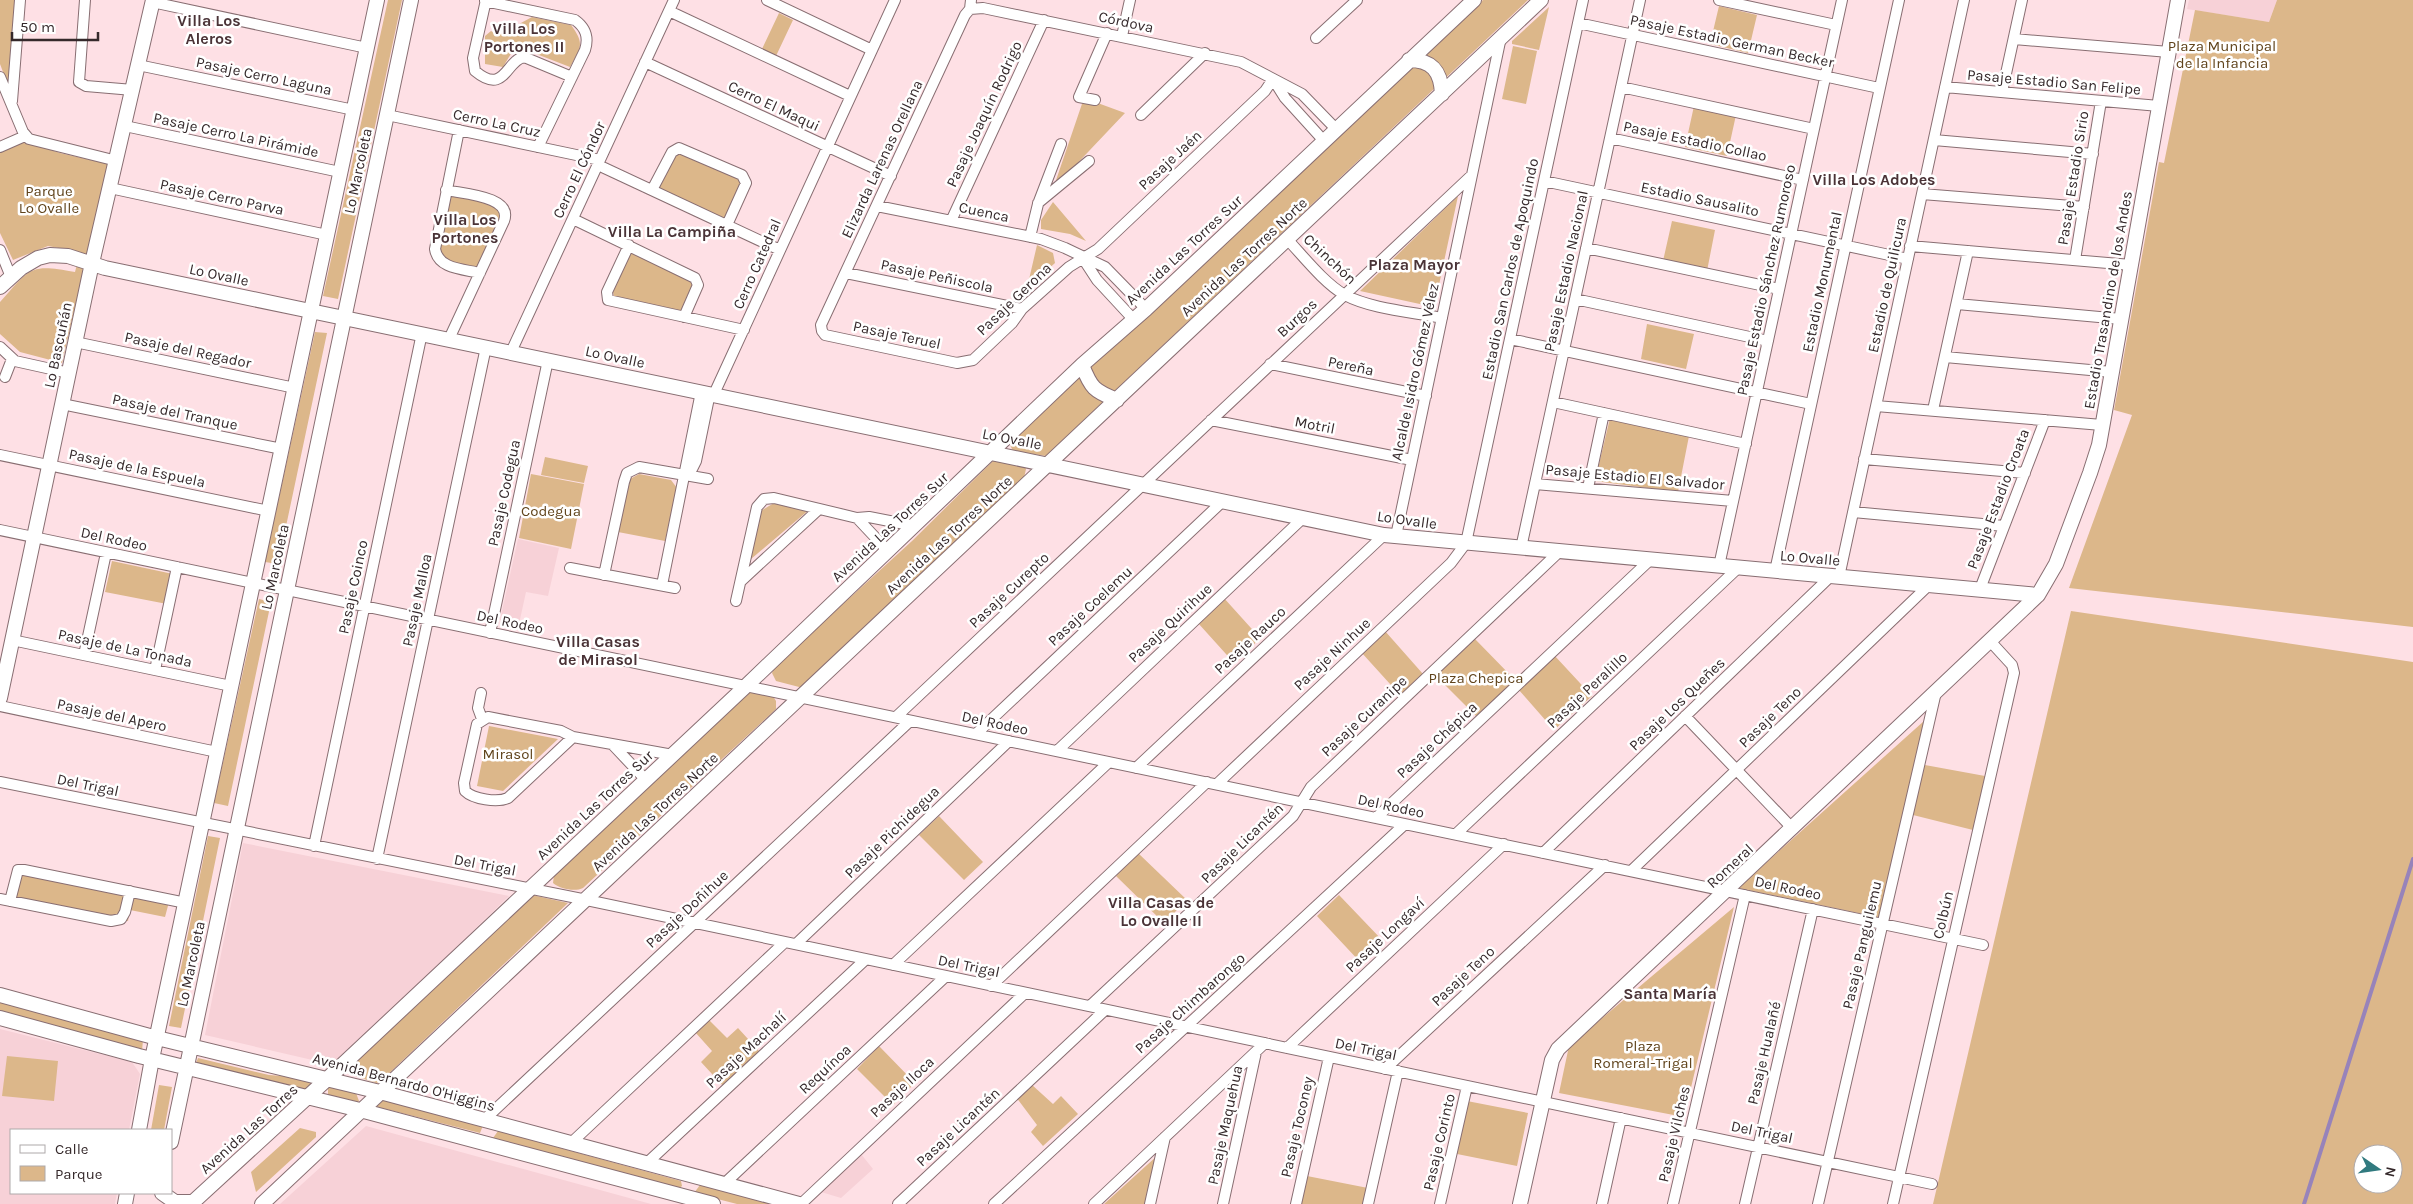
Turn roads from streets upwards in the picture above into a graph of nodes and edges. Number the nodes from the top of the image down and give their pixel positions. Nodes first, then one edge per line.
1 (20, 0) edge
2 (85, 0) edge
3 (377, 0) edge
4 (411, 0) edge
5 (674, 0) edge
6 (767, 0) edge
7 (1130, 0) edge
8 (1357, 0) edge
9 (1474, 0) edge
10 (1540, 0) edge
11 (1583, 0) edge
12 (1640, 0) edge
13 (1719, 0) edge
14 (1842, 0) edge
15 (1899, 0) edge
16 (1964, 0) edge
17 (2022, 0) edge
18 (2178, 0) edge
19 (152, 1) edge
20 (486, 1) edge
21 (893, 1) edge
22 (971, 5) edge
23 (669, 11) junction
24 (1044, 20) junction
25 (1578, 23) junction
26 (1836, 25) junction
27 (1107, 33) junction
28 (1632, 35) junction
29 (1122, 36) junction
30 (1501, 37) junction
31 (1316, 38) dead end
32 (2014, 39) junction
33 (367, 48) junction
34 (872, 50) junction
35 (2169, 52) junction
36 (1205, 53) junction
37 (1410, 60) junction
38 (645, 62) junction
39 (138, 65) junction
40 (1825, 76) junction
41 (0, 77) edge
42 (572, 77) junction
43 (1273, 79) junction
44 (1621, 87) junction
45 (1945, 87) junction
46 (1880, 88) junction
47 (133, 90) junction
48 (2002, 92) junction
49 (1302, 94) junction
50 (1442, 94) junction
51 (850, 96) junction
52 (1095, 100) dead end
53 (2102, 101) junction
54 (1290, 104) junction
55 (12, 105) junction
56 (2159, 106) junction
57 (354, 110) junction
58 (387, 115) junction
59 (1141, 115) dead end
60 (125, 126) junction
61 (1336, 129) junction
62 (1814, 129) junction
63 (459, 130) junction
64 (25, 136) junction
65 (1610, 138) junction
66 (1934, 140) junction
67 (1324, 141) junction
68 (1062, 144) dead end
69 (827, 146) junction
70 (0, 147) edge
71 (538, 147) junction
72 (2093, 154) junction
73 (117, 161) junction
74 (1088, 161) dead end
75 (599, 162) junction
76 (340, 172) junction
77 (1472, 175) junction
78 (891, 176) junction
79 (1803, 180) junction
80 (1544, 181) junction
81 (110, 188) junction
82 (446, 190) junction
83 (652, 190) junction
84 (1598, 193) junction
85 (1922, 194) junction
86 (1038, 204) junction
87 (877, 206) junction
88 (2084, 207) junction
89 (573, 219) junction
90 (951, 221) junction
91 (727, 225) junction
92 (1791, 234) junction
93 (327, 235) junction
94 (1030, 237) junction
95 (1287, 239) junction
96 (628, 245) junction
97 (1845, 246) junction
98 (1910, 246) junction
99 (1586, 248) junction
100 (0, 250) edge
101 (780, 250) junction
102 (1968, 251) junction
103 (1082, 257) junction
104 (1908, 259) junction
105 (2075, 260) junction
106 (92, 263) junction
107 (2131, 265) junction
108 (846, 272) junction
109 (480, 273) junction
110 (6, 274) edge
111 (0, 287) edge
112 (1779, 290) junction
113 (1345, 294) junction
114 (1575, 299) junction
115 (1956, 304) junction
116 (1146, 309) junction
117 (1022, 310) junction
118 (311, 311) junction
119 (344, 317) junction
120 (684, 317) junction
121 (1442, 318) junction
122 (2121, 319) junction
123 (1134, 320) junction
124 (744, 330) junction
125 (822, 331) joint
126 (422, 333) junction
127 (449, 339) junction
128 (1510, 339) junction
129 (1768, 341) junction
130 (75, 342) junction
131 (486, 347) junction
132 (0, 348) edge
133 (1564, 350) junction
134 (511, 352) junction
135 (1944, 358) junction
136 (12, 360) junction
137 (548, 360) junction
138 (968, 363) joint
139 (1270, 364) junction
140 (1082, 365) junction
141 (2112, 372) junction
142 (69, 373) junction
143 (5, 377) dead end
144 (295, 388) junction
145 (1757, 392) junction
146 (709, 393) junction
147 (1426, 396) junction
148 (1117, 400) junction
149 (1552, 402) junction
150 (62, 404) junction
151 (1811, 404) junction
152 (1876, 406) junction
153 (1933, 410) junction
154 (1604, 413) junction
155 (1211, 420) junction
156 (2045, 420) junction
157 (2102, 425) junction
158 (1746, 444) junction
159 (282, 449) junction
160 (992, 452) junction
161 (0, 455) edge
162 (1864, 459) junction
163 (1412, 460) junction
164 (1049, 464) junction
165 (49, 465) junction
166 (2025, 473) junction
167 (685, 476) junction
168 (708, 479) dead end
169 (1143, 484) junction
170 (1535, 484) junction
171 (1588, 488) junction
172 (1224, 500) junction
173 (1733, 501) junction
174 (819, 509) junction
175 (269, 510) junction
176 (1853, 512) junction
177 (1304, 517) junction
178 (857, 518) junction
179 (915, 526) junction
180 (2004, 526) junction
181 (0, 530) edge
182 (1390, 536) junction
183 (34, 537) junction
184 (1466, 544) junction
185 (1521, 548) junction
186 (888, 551) junction
187 (1560, 551) junction
188 (106, 553) junction
189 (1650, 560) junction
190 (1719, 566) junction
191 (177, 567) junction
192 (570, 568) dead end
193 (1738, 568) junction
194 (1775, 571) junction
195 (604, 574) junction
196 (1835, 576) junction
197 (741, 581) junction
198 (253, 583) junction
199 (1929, 585) junction
200 (662, 586) junction
201 (676, 588) dead end
202 (1980, 589) junction
203 (286, 590) junction
204 (2038, 595) junction
205 (736, 601) dead end
206 (365, 607) junction
207 (428, 620) junction
208 (490, 633) junction
209 (12, 640) junction
210 (1990, 641) junction
211 (84, 655) junction
212 (155, 670) junction
213 (232, 686) junction
214 (746, 686) junction
215 (1936, 692) junction
216 (481, 693) dead end
217 (0, 698) edge
218 (800, 698) junction
219 (0, 706) edge
220 (1686, 716) junction
221 (896, 717) junction
222 (482, 719) junction
223 (910, 720) junction
224 (976, 734) junction
225 (573, 737) junction
226 (1009, 741) junction
227 (612, 744) junction
228 (1056, 751) junction
229 (217, 752) junction
230 (673, 755) junction
231 (1109, 762) junction
232 (1136, 768) junction
233 (1736, 770) junction
234 (646, 780) junction
235 (0, 782) edge
236 (1212, 783) junction
237 (1302, 802) junction
238 (1376, 818) junction
239 (202, 824) junction
240 (1405, 824) junction
241 (1793, 829) junction
242 (236, 831) junction
243 (1456, 834) junction
244 (1504, 844) junction
245 (314, 846) junction
246 (1543, 852) junction
247 (377, 859) junction
248 (1605, 865) junction
249 (1630, 871) junction
250 (530, 889) junction
251 (130, 891) junction
252 (1727, 891) junction
253 (1745, 895) junction
254 (5, 900) edge
255 (585, 900) junction
256 (186, 903) junction
257 (1813, 909) junction
258 (694, 923) junction
259 (1882, 923) junction
260 (1953, 938) junction
261 (790, 943) junction
262 (1983, 944) dead end
263 (866, 959) junction
264 (893, 965) junction
265 (946, 976) junction
266 (991, 986) junction
267 (1024, 993) junction
268 (0, 995) edge
269 (1090, 1006) junction
270 (1106, 1010) junction
271 (0, 1018) edge
272 (1186, 1027) junction
273 (157, 1038) junction
274 (1265, 1043) junction
275 (190, 1046) junction
276 (1287, 1048) junction
277 (1256, 1052) junction
278 (1329, 1057) junction
279 (152, 1059) junction
280 (186, 1067) junction
281 (1386, 1068) junction
282 (1398, 1071) junction
283 (328, 1078) junction
284 (1467, 1086) junction
285 (380, 1092) junction
286 (308, 1097) junction
287 (1543, 1102) junction
288 (360, 1110) junction
289 (1622, 1118) junction
290 (484, 1120) junction
291 (139, 1129) edge
292 (1690, 1133) junction
293 (172, 1137) edge
294 (1165, 1137) junction
295 (566, 1142) junction
296 (1758, 1147) junction
297 (556, 1162) junction
298 (1828, 1162) junction
299 (647, 1163) junction
300 (685, 1174) junction
301 (1899, 1177) junction
302 (724, 1184) junction
303 (1932, 1184) dead end
304 (163, 1194) edge
305 (680, 1195) junction
306 (192, 1203) edge
307 (262, 1204) edge
308 (713, 1204) edge
309 (800, 1204) edge
310 (898, 1204) edge
311 (994, 1204) edge
312 (1094, 1204) edge
313 (1150, 1204) edge
314 (1223, 1204) edge
315 (1296, 1204) edge
316 (1368, 1204) edge
317 (1440, 1204) edge
318 (1520, 1204) edge
319 (1602, 1204) edge
320 (1672, 1204) edge
321 (1746, 1204) edge
322 (1818, 1204) edge
323 (1893, 1204) edge

1 - 55 street
2 - 47 street
3 - 33 street, Lo Marcoleta
4 - 58 street, Lo Marcoleta
5 - 23 street, Cerro El Cóndor
6 - 34 street
7 - 29 street
8 - 31 street
9 - 37 street, Avenida Las Torres Sur
10 - 30 street, Avenida Las Torres Norte
11 - 25 street, Estadio San Carlos de Apoquindo
12 - 28 street, Pasaje Estadio Nacional
13 - 26 street
14 - 26 street, Pasaje Estadio Sánchez Rumoroso
15 - 46 street, Estadio Monumental
16 - 45 street, Estadio de Quilicura
17 - 32 street
18 - 35 street, Estadio Trasandino de los Andes
19 - 33 street
19 - 39 street, Lo Bascuñán
20 - 42 street
20 - 42 street
21 - 34 street, Cerro Catedral
22 - 24 street, Córdova
22 - 78 street, Elizarda Larenas Orellana
23 - 38 street, Cerro El Cóndor
23 - 51 street
24 - 27 street, Córdova
24 - 90 street, Pasaje Joaquín Rodrigo
25 - 28 street, Pasaje Estadio German Becker
25 - 80 street, Estadio San Carlos de Apoquindo
26 - 40 street, Pasaje Estadio Sánchez Rumoroso
27 - 29 street, Córdova
27 - 52 street
28 - 40 street, Pasaje Estadio German Becker
28 - 44 street, Pasaje Estadio Nacional
29 - 36 street, Córdova
30 - 50 street, Avenida Las Torres Norte
30 - 77 street, Alcalde Isidro Gómez Vélez
32 - 35 street
32 - 48 street
33 - 57 street, Lo Marcoleta
34 - 51 street, Cerro Catedral
35 - 56 street, Estadio Trasandino de los Andes
36 - 43 street, Córdova
36 - 59 street
37 - 50 street
37 - 61 street, Avenida Las Torres Sur
38 - 69 street, Cerro El Maqui
38 - 75 street, Cerro El Cóndor
39 - 47 street, Lo Bascuñán
39 - 57 street, Pasaje Cerro Laguna
40 - 46 street, Pasaje Estadio German Becker
40 - 62 street, Pasaje Estadio Sánchez Rumoroso
41 - 55 street
42 - 71 street
43 - 49 street, Córdova
43 - 54 street, Córdova
43 - 103 street, Pasaje Jaén
44 - 62 street
44 - 65 street, Pasaje Estadio Nacional
45 - 48 street, Pasaje Estadio San Felipe
45 - 66 street, Estadio de Quilicura
46 - 97 street, Estadio Monumental
47 - 60 street, Lo Bascuñán
48 - 53 street, Pasaje Estadio San Felipe
49 - 54 street
49 - 61 street, Córdova
50 - 95 street, Avenida Las Torres Norte
51 - 69 street, Cerro Catedral
53 - 56 street, Pasaje Estadio San Felipe
53 - 72 street, Pasaje Estadio Sirio
54 - 67 street, Córdova
55 - 64 street
56 - 107 street, Estadio Trasandino de los Andes
57 - 76 street, Lo Marcoleta
58 - 63 street, Cerro La Cruz
58 - 119 street, Lo Marcoleta
60 - 73 street, Lo Bascuñán
60 - 76 street, Pasaje Cerro La Pirámide
61 - 67 street, Avenida Las Torres Sur
62 - 79 street, Pasaje Estadio Sánchez Rumoroso
63 - 71 street, Cerro La Cruz
63 - 82 street
64 - 70 street
64 - 73 street
65 - 79 street, Pasaje Estadio Collao
65 - 84 street, Pasaje Estadio Nacional
66 - 72 street
66 - 85 street, Estadio de Quilicura
67 - 116 street, Avenida Las Torres Sur
68 - 86 street
69 - 78 street, Cerro El Maqui
69 - 101 street, Cerro Catedral
71 - 75 street, Cerro La Cruz
72 - 88 street, Pasaje Estadio Sirio
73 - 81 street, Lo Bascuñán
74 - 86 street
75 - 83 street, Cerro La Cruz
75 - 89 street, Cerro El Cóndor
76 - 93 street, Lo Marcoleta
77 - 113 street, Burgos
77 - 121 street, Alcalde Isidro Gómez Vélez
78 - 87 street, Elizarda Larenas Orellana
79 - 92 street, Pasaje Estadio Sánchez Rumoroso
80 - 84 street, Estadio Sausalito
80 - 128 street, Estadio San Carlos de Apoquindo
81 - 93 street, Pasaje Cerro Parva
81 - 106 street, Lo Bascuñán
82 - 109 street
82 - 109 street
83 - 91 street, Cerro La Cruz
83 - 91 street
84 - 92 street, Estadio Sausalito
84 - 99 street, Pasaje Estadio Nacional
85 - 88 street
85 - 98 street, Estadio de Quilicura
86 - 94 street
87 - 90 street, Cuenca
87 - 108 street, Elizarda Larenas Orellana
88 - 105 street, Pasaje Estadio Sirio
89 - 96 street
89 - 134 street, Cerro El Cóndor
90 - 94 street, Cuenca
91 - 101 street, Cerro La Cruz
92 - 97 street, Estadio Sausalito
92 - 112 street, Pasaje Estadio Sánchez Rumoroso
93 - 118 street, Lo Marcoleta
94 - 103 street, Cuenca
95 - 113 street, Chinchón
95 - 148 street, Avenida Las Torres Norte
96 - 120 street
96 - 120 street
97 - 104 street, Estadio Sausalito
97 - 151 street, Estadio Monumental
98 - 102 street
98 - 104 street, Estadio de Quilicura
99 - 112 street
99 - 114 street, Pasaje Estadio Nacional
100 - 110 street
101 - 124 street, Cerro Catedral
102 - 105 street
102 - 115 street
103 - 116 street, Cuenca
103 - 117 street, Pasaje Gerona
103 - 123 street
104 - 152 street, Estadio de Quilicura
105 - 107 street
106 - 110 street, Lo Ovalle
106 - 118 street, Lo Ovalle
106 - 130 street, Lo Bascuñán
107 - 122 street, Estadio Trasandino de los Andes
108 - 117 street, Pasaje Peñiscola
108 - 125 street, Elizarda Larenas Orellana
109 - 127 street
110 - 111 street, Lo Ovalle
112 - 129 street, Pasaje Estadio Sánchez Rumoroso
113 - 121 street, Chinchón
113 - 139 street, Burgos
114 - 129 street
114 - 133 street, Pasaje Estadio Nacional
115 - 122 street
115 - 135 street
116 - 123 street, Avenida Las Torres Sur
117 - 138 street, Pasaje Gerona
118 - 119 street, Lo Ovalle
118 - 144 street, Lo Marcoleta
119 - 126 street, Lo Ovalle
119 - 203 street, Lo Marcoleta
120 - 124 street
121 - 147 street, Alcalde Isidro Gómez Vélez
122 - 141 street, Estadio Trasandino de los Andes
123 - 140 street, Avenida Las Torres Sur
124 - 146 street, Cerro Catedral
125 - 138 street, Pasaje Teruel
126 - 127 street, Lo Ovalle
126 - 206 street, Pasaje Coinco
127 - 131 street, Lo Ovalle
128 - 133 street
128 - 184 street, Estadio San Carlos de Apoquindo
129 - 145 street, Pasaje Estadio Sánchez Rumoroso
130 - 142 street, Lo Bascuñán
130 - 144 street, Pasaje del Regador
131 - 134 street, Lo Ovalle
131 - 207 street, Pasaje Malloa
132 - 136 street
133 - 145 street
133 - 149 street, Pasaje Estadio Nacional
134 - 137 street, Lo Ovalle
135 - 141 street
135 - 153 street
136 - 142 street
136 - 143 street
137 - 146 street, Lo Ovalle
137 - 208 street, Pasaje Codegua
139 - 147 street, Pereña
139 - 155 street, Burgos
140 - 148 street
140 - 160 street, Avenida Las Torres Sur
141 - 157 street, Estadio Trasandino de los Andes
142 - 150 street, Lo Bascuñán
144 - 159 street, Lo Marcoleta
145 - 151 street
145 - 158 street, Pasaje Estadio Sánchez Rumoroso
146 - 160 street, Lo Ovalle
146 - 167 street, Cerro Catedral
147 - 163 street, Alcalde Isidro Gómez Vélez
148 - 164 street, Avenida Las Torres Norte
149 - 154 street
149 - 170 street, Pasaje Estadio Nacional
150 - 159 street, Pasaje del Tranque
150 - 165 street, Lo Bascuñán
151 - 194 street, Estadio Monumental
152 - 153 street
152 - 162 street, Estadio de Quilicura
153 - 156 street
154 - 158 street
154 - 171 street
155 - 163 street, Motril
155 - 169 street, Burgos
156 - 157 street
156 - 166 street, Pasaje Estadio Croata
157 - 204 street, Estadio Trasandino de los Andes
158 - 173 street, Pasaje Estadio Sánchez Rumoroso
159 - 175 street, Lo Marcoleta
160 - 164 street, Lo Ovalle
160 - 179 street, Avenida Las Torres Sur
161 - 165 street, Pasaje de la Espuela
162 - 166 street
162 - 176 street, Estadio de Quilicura
163 - 182 street, Alcalde Isidro Gómez Vélez
164 - 169 street, Lo Ovalle
164 - 218 street, Avenida Las Torres Norte
165 - 175 street, Pasaje de la Espuela
165 - 183 street, Lo Bascuñán
166 - 180 street, Pasaje Estadio Croata
167 - 168 street
167 - 195 street
167 - 200 street, Cerro Catedral
169 - 172 street, Lo Ovalle
169 - 221 street, Pasaje Curepto
170 - 171 street, Pasaje Estadio El Salvador
170 - 185 street, Pasaje Estadio Nacional
171 - 173 street, Pasaje Estadio El Salvador
172 - 177 street, Lo Ovalle
172 - 224 street, Pasaje Coelemu
173 - 190 street, Pasaje Estadio Sánchez Rumoroso
174 - 178 street
174 - 197 street
174 - 197 street
175 - 198 street, Lo Marcoleta
176 - 180 street
176 - 196 street, Estadio de Quilicura
177 - 182 street, Lo Ovalle
177 - 228 street, Pasaje Quirihue
178 - 179 street
178 - 186 street
179 - 186 street, Avenida Las Torres Sur
180 - 202 street, Pasaje Estadio Croata
181 - 183 street, Del Rodeo
182 - 184 street, Lo Ovalle
182 - 232 street, Pasaje Rauco
183 - 188 street, Del Rodeo
183 - 209 street, Lo Bascuñán
184 - 185 street, Lo Ovalle
184 - 236 street, Pasaje Ninhue
185 - 187 street, Lo Ovalle
186 - 214 street, Avenida Las Torres Sur
187 - 189 street, Lo Ovalle
187 - 237 street, Pasaje Curanipe
188 - 191 street, Del Rodeo
188 - 211 street
189 - 190 street, Lo Ovalle
189 - 238 street, Pasaje Chépica
190 - 193 street, Lo Ovalle
191 - 198 street, Del Rodeo
191 - 212 street
192 - 195 street
193 - 194 street, Lo Ovalle
193 - 243 street, Pasaje Peralillo
194 - 196 street, Lo Ovalle
195 - 200 street
196 - 199 street, Lo Ovalle
196 - 220 street, Pasaje Los Queñes
197 - 205 street
198 - 203 street, Del Rodeo
198 - 213 street, Lo Marcoleta
199 - 202 street, Lo Ovalle
199 - 233 street, Pasaje Teno
200 - 201 street
202 - 204 street, Lo Ovalle
203 - 206 street, Del Rodeo
203 - 242 street, Lo Marcoleta
204 - 210 street, Romeral
206 - 207 street, Del Rodeo
206 - 245 street, Pasaje Coinco
207 - 208 street, Del Rodeo
207 - 247 street, Pasaje Malloa
208 - 214 street, Del Rodeo
209 - 211 street, Pasaje de La Tonada
209 - 217 street, Lo Bascuñán
210 - 215 street, Romeral
210 - 260 street, Colbún
211 - 212 street, Pasaje de La Tonada
212 - 213 street, Pasaje de La Tonada
213 - 229 street, Lo Marcoleta
214 - 218 street, Del Rodeo
214 - 230 street, Avenida Las Torres Sur
215 - 241 street, Romeral
215 - 259 street, Pasaje Panguilemu
216 - 222 street
218 - 221 street, Del Rodeo
218 - 255 street, Avenida Las Torres Norte
219 - 229 street, Pasaje del Apero
220 - 233 street
220 - 246 street, Pasaje Los Queñes
221 - 223 street, Del Rodeo
222 - 225 street
222 - 225 street
223 - 224 street, Del Rodeo
223 - 258 street, Pasaje Doñihue
224 - 226 street, Del Rodeo
225 - 227 street
226 - 228 street, Del Rodeo
226 - 261 street, Pasaje Pichidegua
227 - 230 street
227 - 234 street
228 - 231 street, Del Rodeo
229 - 239 street, Lo Marcoleta
230 - 234 street, Avenida Las Torres Sur
231 - 232 street, Del Rodeo
231 - 264 street
232 - 236 street, Del Rodeo
233 - 241 street
233 - 249 street, Pasaje Teno
234 - 250 street, Avenida Las Torres Sur
235 - 239 street, Del Trigal
236 - 237 street, Del Rodeo
236 - 266 street
237 - 238 street, Del Rodeo
237 - 269 street, Pasaje Licantén
238 - 240 street, Del Rodeo
239 - 242 street, Del Trigal
239 - 256 street, Lo Marcoleta
240 - 243 street, Del Rodeo
240 - 272 street, Pasaje Chimbarongo
241 - 252 street, Romeral
242 - 245 street, Del Trigal
242 - 275 street, Lo Marcoleta
243 - 244 street, Del Rodeo
244 - 246 street, Del Rodeo
244 - 276 street, Pasaje Longaví
245 - 247 street, Del Trigal
246 - 248 street, Del Rodeo
247 - 250 street, Del Trigal
248 - 249 street, Del Rodeo
248 - 281 street, Pasaje Teno
249 - 252 street, Del Rodeo
250 - 255 street, Del Trigal
250 - 283 street, Avenida Las Torres Sur
251 - 254 street
251 - 254 street
251 - 256 street
252 - 253 street, Del Rodeo
252 - 287 street, Romeral
253 - 257 street, Del Rodeo
253 - 292 street, Pasaje Vilches
255 - 258 street, Del Trigal
255 - 285 street, Avenida Las Torres Norte
256 - 273 street, Lo Marcoleta
257 - 259 street, Del Rodeo
257 - 296 street, Pasaje Hualañé
258 - 261 street, Del Trigal
258 - 290 street, Pasaje Doñihue
259 - 260 street, Del Rodeo
259 - 298 street, Pasaje Panguilemu
260 - 262 street, Del Rodeo
260 - 301 street, Colbún
261 - 263 street, Del Trigal
261 - 295 street, Pasaje Pichidegua
263 - 264 street, Del Trigal
263 - 299 street, Pasaje Machalí
264 - 265 street, Del Trigal
265 - 266 street, Del Trigal
265 - 302 street, Requínoa
266 - 267 street, Del Trigal
267 - 269 street, Del Trigal
267 - 309 street, Pasaje Iloca
268 - 273 street, Avenida Bernardo O'Higgins
269 - 270 street, Del Trigal
270 - 272 street, Del Trigal
270 - 310 street, Pasaje Licantén
271 - 279 street
272 - 274 street, Del Trigal
272 - 311 street, Pasaje Chimbarongo
273 - 275 street, Avenida Bernardo O'Higgins
273 - 279 street, Lo Marcoleta
274 - 276 street, Del Trigal
274 - 277 street
275 - 280 street, Lo Marcoleta
275 - 283 street, Avenida Bernardo O'Higgins
276 - 278 street, Del Trigal
277 - 294 street
277 - 314 street, Pasaje Maquehua
278 - 281 street, Del Trigal
278 - 315 street, Pasaje Toconey
279 - 280 street
279 - 291 street, Lo Marcoleta
280 - 286 street
280 - 293 street, Lo Marcoleta
281 - 282 street, Del Trigal
282 - 284 street, Del Trigal
282 - 316 street
283 - 285 street, Avenida Bernardo O'Higgins
283 - 286 street, Avenida Las Torres
284 - 287 street, Del Trigal
284 - 317 street, Pasaje Corinto
285 - 288 street
285 - 290 street, Avenida Bernardo O'Higgins
286 - 288 street
286 - 306 street, Avenida Las Torres
287 - 289 street, Del Trigal
287 - 318 street, Romeral
288 - 297 street
288 - 307 street
289 - 292 street, Del Trigal
289 - 319 street
290 - 295 street, Avenida Bernardo O'Higgins
292 - 296 street, Del Trigal
292 - 320 street, Pasaje Vilches
294 - 312 street
294 - 313 street
295 - 297 street
295 - 299 street, Avenida Bernardo O'Higgins
296 - 298 street, Del Trigal
296 - 321 street, Pasaje Hualañé
297 - 305 street
298 - 301 street, Del Trigal
298 - 322 street, Pasaje Panguilemu
299 - 300 street, Avenida Bernardo O'Higgins
300 - 302 street, Avenida Bernardo O'Higgins
300 - 305 street
301 - 303 street, Del Trigal
301 - 323 street, Colbún
302 - 309 street, Avenida Bernardo O'Higgins
304 - 306 street
305 - 308 street

